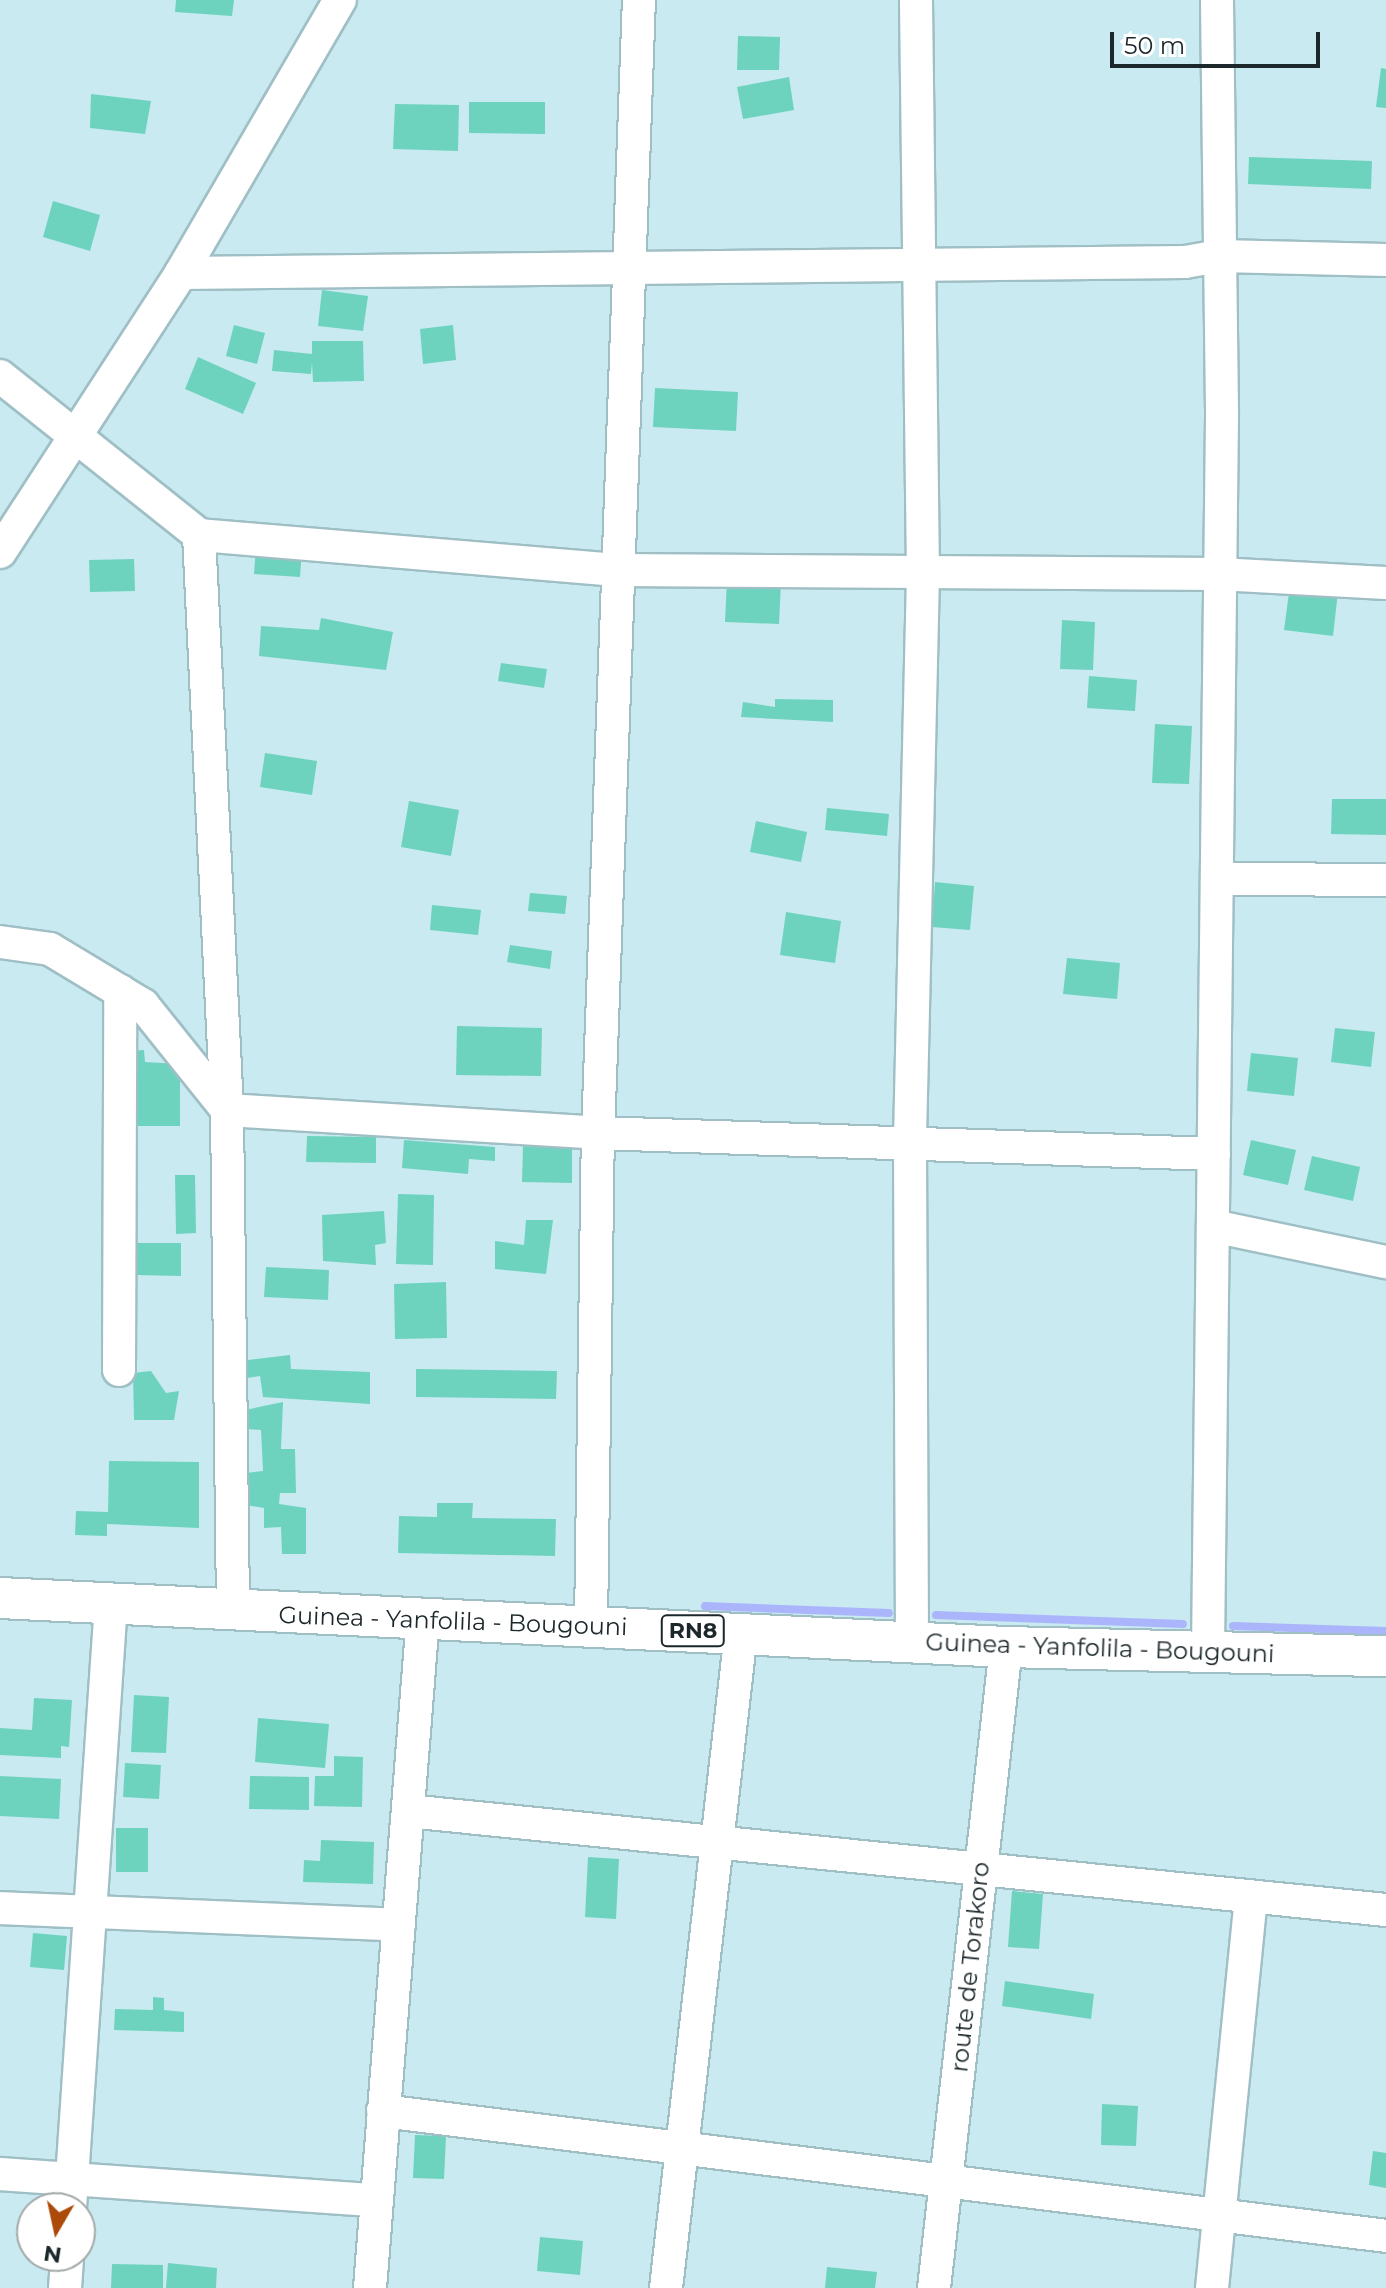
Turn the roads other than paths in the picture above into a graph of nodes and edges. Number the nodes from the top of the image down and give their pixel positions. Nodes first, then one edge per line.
1 (340, 0) edge
2 (639, 0) edge
3 (916, 0) edge
4 (1217, 0) edge
5 (1220, 256) junction
6 (1386, 260) edge
7 (922, 266) junction
8 (631, 269) junction
9 (181, 273) junction
10 (0, 376) edge
11 (78, 433) junction
12 (199, 535) junction
13 (0, 552) edge
14 (616, 570) junction
15 (1218, 574) junction
16 (923, 575) junction
17 (1386, 583) edge
18 (1217, 879) junction
19 (1386, 880) edge
20 (0, 942) edge
21 (120, 991) junction
22 (227, 1110) junction
23 (598, 1133) junction
24 (910, 1139) junction
25 (1214, 1154) junction
26 (1213, 1226) junction
27 (1386, 1262) edge
28 (119, 1370) dead end
29 (0, 1598) edge
30 (111, 1604) junction
31 (233, 1611) junction
32 (423, 1618) junction
33 (591, 1626) junction
34 (741, 1633) junction
35 (912, 1642) junction
36 (1006, 1647) junction
37 (1208, 1651) junction
38 (1386, 1656) edge
39 (408, 1811) junction
40 (723, 1842) junction
41 (981, 1868) junction
42 (1251, 1897) junction
43 (0, 1908) edge
44 (1386, 1910) edge
45 (91, 1911) junction
46 (399, 1925) junction
47 (383, 2111) junction
48 (684, 2148) junction
49 (0, 2174) edge
50 (946, 2181) junction
51 (67, 2192) edge
52 (71, 2192) edge
53 (96, 2194) edge
54 (376, 2200) junction
55 (1219, 2215) junction
56 (1386, 2236) edge
57 (370, 2288) edge
58 (666, 2288) edge
59 (934, 2288) edge
60 (1212, 2288) edge

1 - 9 street
2 - 8 street
3 - 7 street
4 - 5 street
5 - 6 street
5 - 7 street
5 - 15 street
7 - 8 street
7 - 16 street
8 - 9 street
8 - 14 street
9 - 11 street
10 - 11 street
11 - 12 street
11 - 13 street
12 - 14 street
12 - 22 street
14 - 16 street
14 - 23 street
15 - 16 street
15 - 17 street
15 - 18 street
16 - 24 street
18 - 19 street
18 - 25 street
20 - 21 street
21 - 22 street
21 - 28 street
22 - 23 street
22 - 31 street
23 - 24 street
23 - 33 street
24 - 25 street
24 - 35 street
25 - 26 street
26 - 27 street
26 - 37 street
29 - 30 main road, Guinea - Yanfolila - Bougouni / RN8
30 - 31 main road, Guinea - Yanfolila - Bougouni / RN8
30 - 45 street
31 - 32 main road, Guinea - Yanfolila - Bougouni / RN8
32 - 33 main road, Guinea - Yanfolila - Bougouni / RN8
32 - 39 street
33 - 34 main road, Guinea - Yanfolila - Bougouni / RN8
34 - 35 main road, Guinea - Yanfolila - Bougouni / RN8
34 - 40 street
35 - 36 main road, Guinea - Yanfolila - Bougouni / RN8
36 - 37 main road, Guinea - Yanfolila - Bougouni / RN8
36 - 41 street, route de Torakoro
37 - 38 main road, Guinea - Yanfolila - Bougouni / RN8
39 - 40 street
39 - 46 street
40 - 41 street
40 - 48 street
41 - 42 street
41 - 50 street, route de Torakoro
42 - 44 street
42 - 55 street
43 - 45 street
45 - 46 street
45 - 52 street
46 - 47 street
47 - 48 street
47 - 54 street
48 - 50 street
48 - 58 street
49 - 51 street
50 - 55 street
50 - 59 street, route de Torakoro
53 - 54 street
54 - 57 street
55 - 56 street
55 - 60 street

